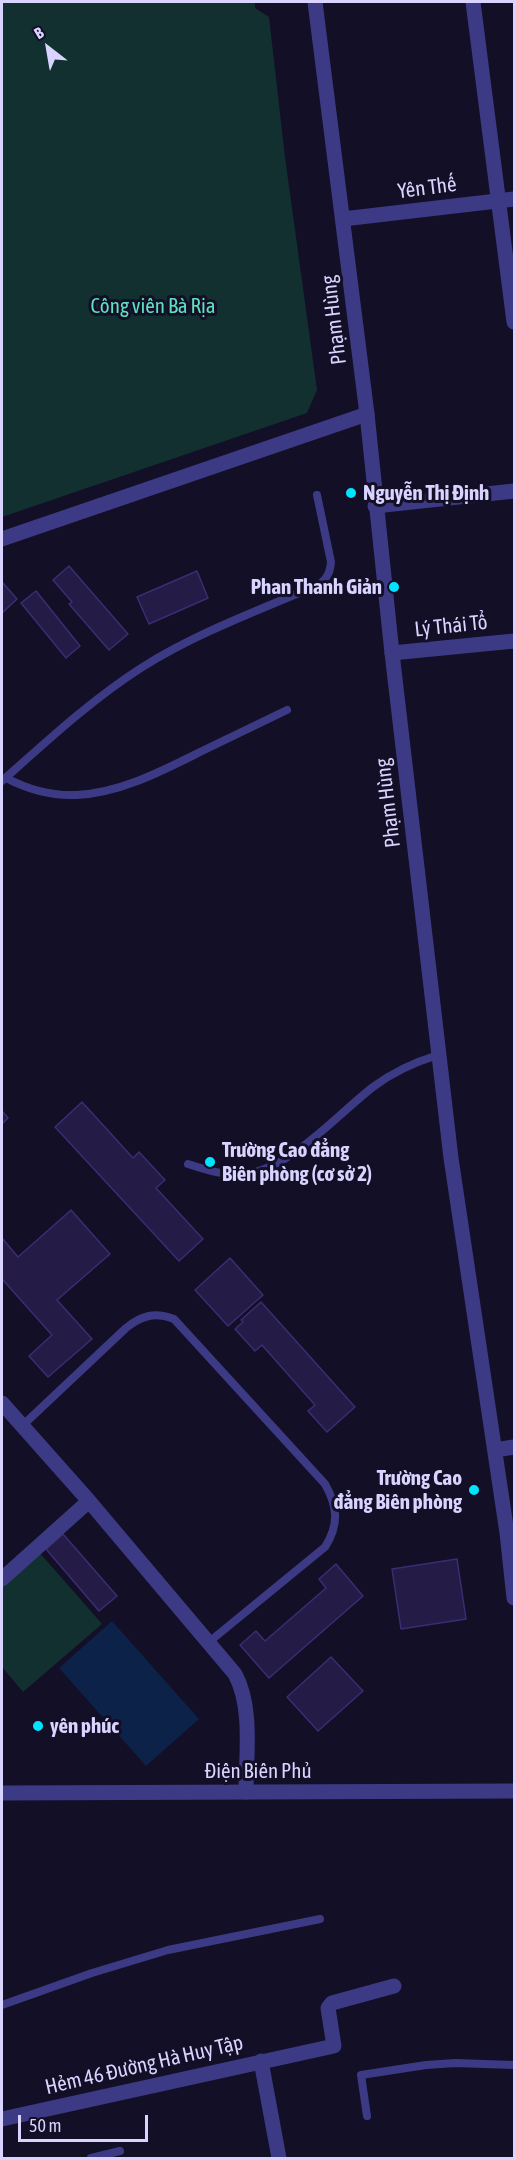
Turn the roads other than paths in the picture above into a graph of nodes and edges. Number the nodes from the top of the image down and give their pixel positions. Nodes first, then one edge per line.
1 (315, 2) edge
2 (473, 2) edge
3 (507, 200) edge
4 (344, 219) junction
5 (514, 322) edge
6 (367, 414) junction
7 (514, 490) edge
8 (317, 495) dead end
9 (375, 506) junction
10 (2, 539) edge
11 (514, 641) edge
12 (392, 653) junction
13 (287, 710) dead end
14 (4, 779) edge
15 (438, 1055) junction
16 (188, 1164) dead end
17 (2, 1403) edge
18 (22, 1426) junction
19 (514, 1447) edge
20 (495, 1450) junction
21 (89, 1501) junction
22 (2, 1579) edge
23 (514, 1598) edge
24 (209, 1642) junction
25 (514, 1791) edge
26 (246, 1792) junction
27 (2, 1794) edge
28 (320, 1919) dead end
29 (394, 1986) dead end
30 (2, 2005) edge
31 (261, 2061) junction
32 (514, 2066) edge
33 (367, 2116) dead end
34 (2, 2119) edge
35 (120, 2151) dead end
36 (91, 2158) edge
37 (279, 2158) edge

1 - 4 street, Phạm Hùng
2 - 3 street
3 - 4 street, Yên Thế
3 - 5 street
4 - 6 street, Phạm Hùng
6 - 9 street, Phạm Hùng
6 - 10 street
7 - 9 street
8 - 14 lane
9 - 12 street, Phạm Hùng
11 - 12 street, Lý Thái Tổ
12 - 15 street, Phạm Hùng
13 - 14 lane
15 - 16 lane
15 - 20 street, Phạm Hùng
17 - 18 street
18 - 21 street
18 - 24 lane
19 - 20 street
20 - 23 street, Phạm Hùng
21 - 22 street
21 - 24 street
24 - 26 street
25 - 26 street, Điện Biên Phủ
26 - 27 street, Điện Biên Phủ
28 - 30 lane
29 - 31 street, Hẻm 46 Đường Hà Huy Tập
31 - 34 street, Hẻm 46 Đường Hà Huy Tập
31 - 37 street
32 - 33 lane
35 - 36 lane

